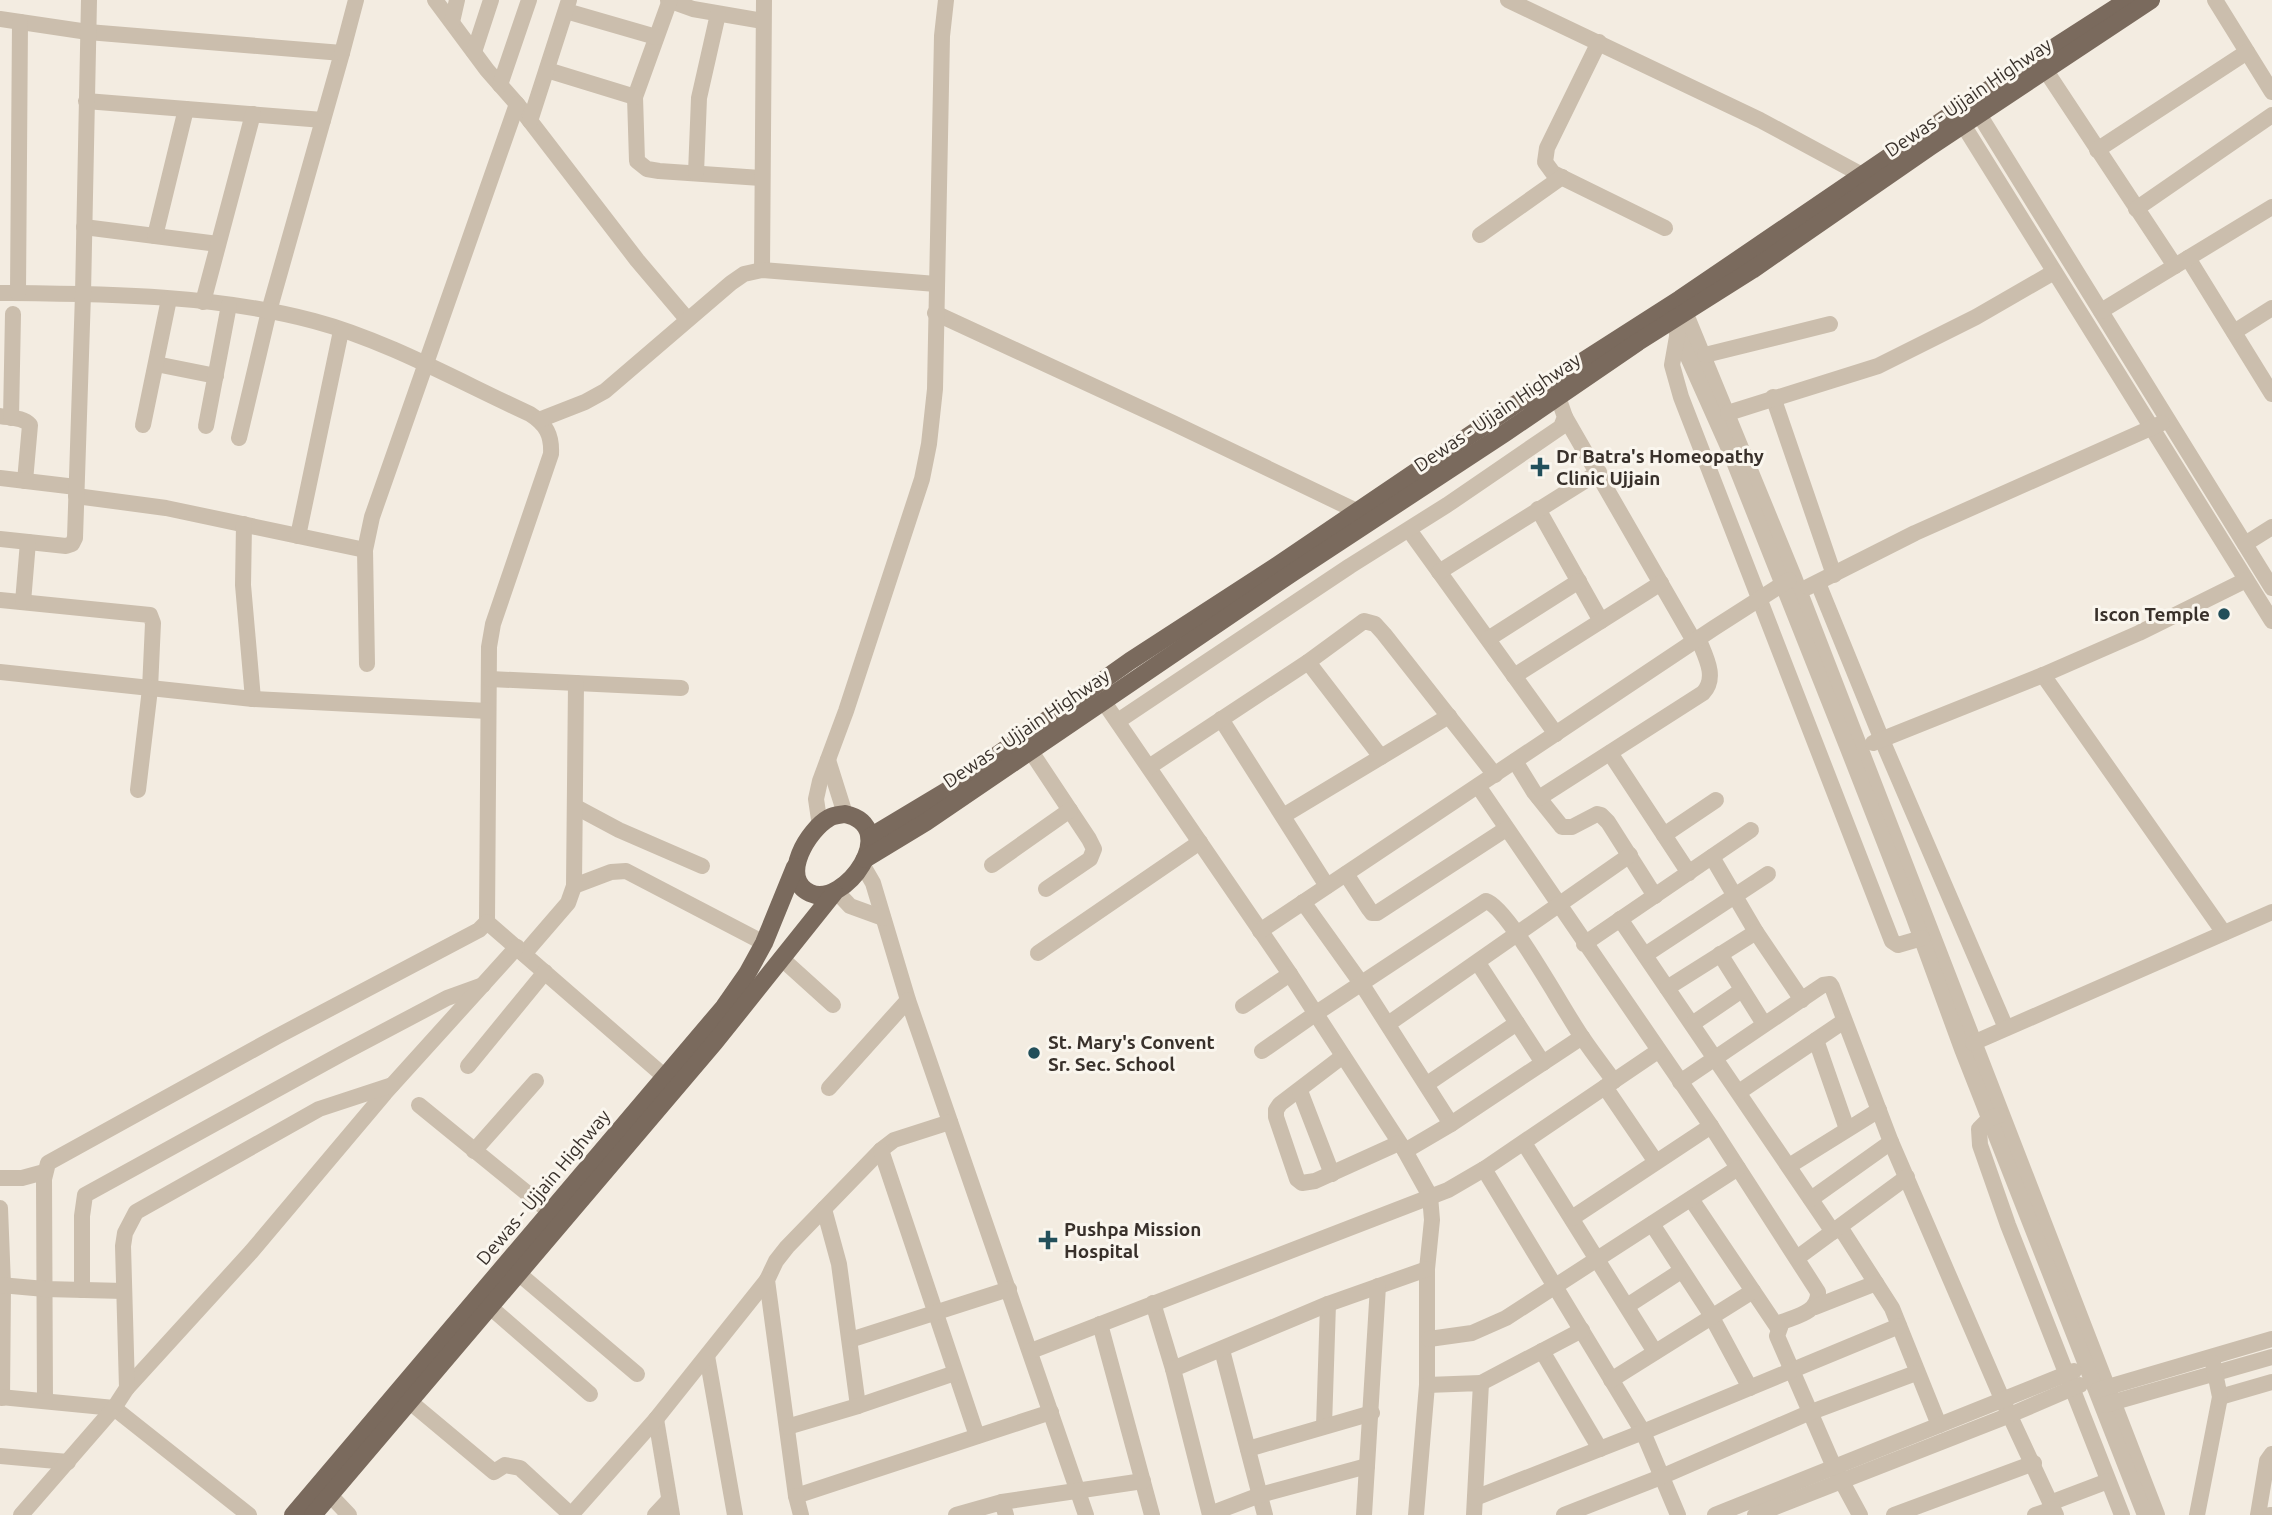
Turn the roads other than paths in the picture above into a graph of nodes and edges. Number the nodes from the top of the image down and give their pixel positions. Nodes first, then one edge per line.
1 (89, 0) edge
2 (356, 0) edge
3 (435, 0) edge
4 (457, 0) edge
5 (491, 0) edge
6 (528, 0) edge
7 (670, 0) edge
8 (764, 0) edge
9 (946, 0) edge
10 (1508, 0) edge
11 (2128, 0) edge
12 (2151, 0) edge
13 (2216, 0) edge
14 (567, 5) edge
15 (718, 14) junction
16 (0, 19) edge
17 (763, 21) junction
18 (20, 22) junction
19 (452, 22) junction
20 (88, 32) junction
21 (656, 37) junction
22 (1599, 42) junction
23 (474, 52) junction
24 (2247, 52) junction
25 (342, 53) junction
26 (547, 70) junction
27 (2046, 71) junction
28 (500, 85) junction
29 (2272, 92) edge
30 (635, 97) junction
31 (86, 100) junction
32 (517, 104) junction
33 (186, 109) junction
34 (1967, 113) junction
35 (253, 114) junction
36 (2272, 116) edge
37 (323, 120) junction
38 (530, 121) junction
39 (2097, 150) junction
40 (696, 173) junction
41 (1862, 175) junction
42 (1562, 177) junction
43 (761, 178) junction
44 (2272, 207) edge
45 (2136, 209) junction
46 (84, 227) junction
47 (1664, 228) dead end
48 (1480, 235) dead end
49 (155, 236) junction
50 (218, 244) junction
51 (2182, 262) junction
52 (1741, 268) junction
53 (762, 270) junction
54 (2054, 272) junction
55 (936, 284) junction
56 (0, 293) edge
57 (18, 293) junction
58 (83, 294) junction
59 (169, 299) junction
60 (203, 302) junction
61 (229, 305) junction
62 (2272, 308) edge
63 (269, 311) junction
64 (2101, 311) junction
65 (936, 313) junction
66 (13, 314) dead end
67 (1677, 314) junction
68 (687, 319) junction
69 (1830, 324) dead end
70 (341, 331) junction
71 (2234, 332) junction
72 (1705, 355) junction
73 (156, 364) junction
74 (425, 366) junction
75 (216, 376) junction
76 (2272, 394) edge
77 (1558, 397) junction
78 (1773, 397) junction
79 (1728, 413) junction
80 (1565, 416) junction
81 (6, 417) edge
82 (539, 420) junction
83 (2169, 420) junction
84 (143, 425) dead end
85 (206, 426) dead end
86 (2152, 427) junction
87 (239, 438) dead end
88 (1599, 472) junction
89 (0, 478) edge
90 (25, 481) junction
91 (76, 491) junction
92 (1538, 509) junction
93 (1366, 516) junction
94 (244, 524) junction
95 (2272, 527) edge
96 (1409, 530) junction
97 (298, 536) junction
98 (0, 539) edge
99 (28, 542) junction
100 (2245, 544) junction
101 (365, 551) junction
102 (1439, 572) junction
103 (1834, 575) junction
104 (2246, 580) junction
105 (1579, 581) junction
106 (1661, 583) junction
107 (1818, 583) junction
108 (1792, 585) junction
109 (2272, 588) edge
110 (0, 600) edge
111 (1759, 600) junction
112 (23, 602) junction
113 (1601, 621) junction
114 (2272, 621) edge
115 (1488, 639) junction
116 (1696, 640) junction
117 (1308, 662) junction
118 (367, 664) dead end
119 (0, 672) edge
120 (2042, 675) junction
121 (1514, 676) junction
122 (490, 680) junction
123 (576, 683) junction
124 (681, 688) dead end
125 (150, 689) junction
126 (1098, 694) junction
127 (253, 699) junction
128 (488, 711) junction
129 (1449, 716) junction
130 (1222, 719) junction
131 (1118, 722) junction
132 (1556, 734) junction
133 (1882, 740) junction
134 (1861, 748) junction
135 (1030, 750) junction
136 (1610, 753) junction
137 (1381, 757) junction
138 (828, 760) junction
139 (1515, 761) junction
140 (1149, 767) junction
141 (1495, 775) junction
142 (1478, 786) junction
143 (138, 790) dead end
144 (1539, 798) junction
145 (1716, 800) dead end
146 (576, 807) junction
147 (1070, 810) junction
148 (845, 814) junction
149 (1283, 816) junction
150 (820, 825) junction
151 (1506, 829) junction
152 (1751, 830) dead end
153 (1664, 835) junction
154 (870, 837) junction
155 (1200, 842) junction
156 (1630, 855) junction
157 (1712, 857) junction
158 (864, 861) junction
159 (992, 865) dead end
160 (702, 866) dead end
161 (795, 867) junction
162 (1689, 873) junction
163 (1346, 874) junction
164 (1768, 874) dead end
165 (574, 886) junction
166 (1327, 886) junction
167 (1046, 889) dead end
168 (835, 892) junction
169 (1736, 895) junction
170 (1655, 896) junction
171 (1303, 902) junction
172 (1558, 906) junction
173 (2272, 912) edge
174 (1919, 913) junction
175 (883, 918) junction
176 (1620, 919) junction
177 (487, 922) junction
178 (1260, 931) junction
179 (1756, 932) junction
180 (2224, 933) junction
181 (1518, 936) junction
182 (1922, 938) junction
183 (764, 943) junction
184 (1584, 944) junction
185 (520, 951) junction
186 (1038, 953) dead end
187 (1720, 954) junction
188 (1645, 955) junction
189 (781, 958) junction
190 (1478, 963) junction
191 (545, 972) junction
192 (1290, 974) junction
193 (1361, 983) junction
194 (483, 985) junction
195 (1667, 988) junction
196 (1742, 990) junction
197 (908, 1000) junction
198 (1802, 1000) junction
199 (833, 1004) dead end
200 (1242, 1006) dead end
201 (1315, 1014) junction
202 (1844, 1021) junction
203 (1388, 1024) junction
204 (1517, 1024) junction
205 (1692, 1024) junction
206 (1764, 1024) junction
207 (2006, 1028) junction
208 (1582, 1037) junction
209 (1815, 1040) junction
210 (1973, 1043) junction
211 (1262, 1051) dead end
212 (1658, 1051) junction
213 (1343, 1056) junction
214 (1715, 1056) junction
215 (1543, 1063) junction
216 (468, 1066) dead end
217 (536, 1081) dead end
218 (670, 1081) junction
219 (1680, 1082) junction
220 (1982, 1083) junction
221 (1427, 1084) junction
222 (1610, 1084) junction
223 (392, 1085) junction
224 (830, 1088) dead end
225 (1300, 1091) junction
226 (1739, 1092) junction
227 (419, 1105) dead end
228 (1879, 1110) junction
229 (1994, 1111) junction
230 (950, 1122) junction
231 (1451, 1124) junction
232 (1711, 1126) junction
233 (1847, 1129) junction
234 (1891, 1142) junction
235 (1524, 1143) junction
236 (1402, 1147) junction
237 (881, 1150) junction
238 (474, 1151) junction
239 (1656, 1162) junction
240 (1789, 1166) junction
241 (1738, 1168) junction
242 (1485, 1169) junction
243 (44, 1172) junction
244 (1332, 1174) junction
245 (1907, 1177) junction
246 (0, 1178) edge
247 (1430, 1196) junction
248 (1691, 1199) junction
249 (1811, 1199) junction
250 (0, 1208) edge
251 (824, 1209) junction
252 (549, 1212) junction
253 (1572, 1218) junction
254 (1652, 1224) junction
255 (1837, 1229) junction
256 (1797, 1258) junction
257 (1598, 1259) junction
258 (1427, 1269) junction
259 (1681, 1271) junction
260 (519, 1273) junction
261 (767, 1280) junction
262 (1876, 1283) junction
263 (1, 1285) edge
264 (1378, 1286) junction
265 (1556, 1286) junction
266 (45, 1289) junction
267 (1009, 1289) junction
268 (82, 1290) junction
269 (124, 1291) junction
270 (1753, 1291) junction
271 (1153, 1303) junction
272 (1328, 1304) junction
273 (1627, 1306) junction
274 (490, 1307) junction
275 (1815, 1307) junction
276 (937, 1312) junction
277 (1711, 1316) junction
278 (1100, 1324) junction
279 (1899, 1326) junction
280 (1778, 1328) junction
281 (1582, 1331) junction
282 (1429, 1339) junction
283 (2272, 1339) edge
284 (850, 1340) junction
285 (1222, 1350) junction
286 (1031, 1351) junction
287 (1542, 1351) junction
288 (1655, 1352) junction
289 (706, 1356) junction
290 (2272, 1357) edge
291 (2214, 1366) junction
292 (1173, 1369) junction
293 (1792, 1371) junction
294 (955, 1373) junction
295 (1916, 1373) junction
296 (637, 1374) dead end
297 (1611, 1380) junction
298 (2069, 1381) junction
299 (2272, 1382) edge
300 (1481, 1383) junction
301 (2099, 1384) junction
302 (1427, 1385) junction
303 (127, 1388) junction
304 (1750, 1388) junction
305 (590, 1394) dead end
306 (1, 1397) edge
307 (2220, 1397) junction
308 (45, 1401) junction
309 (409, 1401) junction
310 (858, 1406) junction
311 (114, 1408) junction
312 (2007, 1408) junction
313 (1051, 1412) junction
314 (1811, 1412) junction
315 (1372, 1413) junction
316 (656, 1419) junction
317 (1938, 1425) junction
318 (1324, 1426) junction
319 (787, 1427) junction
320 (1643, 1432) junction
321 (977, 1436) junction
322 (1248, 1448) junction
323 (1601, 1449) junction
324 (2272, 1454) edge
325 (0, 1456) edge
326 (68, 1462) junction
327 (2034, 1463) junction
328 (1367, 1466) junction
329 (1838, 1474) junction
330 (1661, 1476) junction
331 (1143, 1481) junction
332 (2108, 1481) junction
333 (1078, 1490) junction
334 (329, 1494) junction
335 (1260, 1495) junction
336 (796, 1496) junction
337 (1475, 1498) junction
338 (670, 1507) edge
339 (1004, 1508) edge
340 (2053, 1509) edge
341 (1210, 1514) edge
342 (21, 1515) edge
343 (249, 1515) edge
344 (293, 1515) edge
345 (313, 1515) edge
346 (349, 1515) edge
347 (571, 1515) edge
348 (654, 1515) edge
349 (735, 1515) edge
350 (801, 1515) edge
351 (956, 1515) edge
352 (1086, 1515) edge
353 (1152, 1515) edge
354 (1265, 1515) edge
355 (1364, 1515) edge
356 (1416, 1515) edge
357 (1474, 1515) edge
358 (1564, 1515) edge
359 (1678, 1515) edge
360 (1715, 1515) edge
361 (1755, 1515) edge
362 (1860, 1515) edge
363 (1894, 1515) edge
364 (2035, 1515) edge
365 (2122, 1515) edge
366 (2145, 1515) edge
367 (2158, 1515) edge
368 (2197, 1515) edge
369 (2258, 1515) edge

1 - 20 street
2 - 25 street
3 - 19 street
4 - 19 street
5 - 23 street
6 - 28 street
7 - 15 street
7 - 21 street
8 - 17 street
9 - 55 street
10 - 22 street
11 - 34 main road, Dewas - Ujjain Highway
12 - 27 main road, Dewas - Ujjain Highway
13 - 24 street
14 - 21 street
14 - 26 street
15 - 17 street
15 - 40 street
16 - 18 street
17 - 43 street
18 - 20 street
18 - 57 street
19 - 23 street
20 - 25 street
20 - 31 street
21 - 30 street
22 - 41 street
22 - 42 street
23 - 28 street
24 - 29 street
24 - 39 street
25 - 37 street
26 - 30 street
26 - 38 street
27 - 34 main road, Dewas - Ujjain Highway
27 - 39 street
28 - 32 street
30 - 40 street
31 - 33 street
31 - 46 street
32 - 38 street
32 - 74 street
33 - 35 street
33 - 49 street
34 - 41 main road, Dewas - Ujjain Highway
34 - 52 main road, Dewas - Ujjain Highway
34 - 54 street
34 - 64 street
35 - 37 street
35 - 50 street
36 - 45 street
37 - 63 street
38 - 68 street
39 - 45 street
40 - 43 street
41 - 52 main road, Dewas - Ujjain Highway
42 - 47 street
42 - 48 street
43 - 53 street
44 - 51 street
45 - 51 street
46 - 49 street
46 - 58 street
49 - 50 street
50 - 60 street
51 - 64 street
51 - 71 street
52 - 67 main road, Dewas - Ujjain Highway
53 - 55 street
53 - 68 street
54 - 78 street
54 - 86 street
55 - 65 street
56 - 57 street
57 - 58 street
58 - 59 street
58 - 91 street
59 - 60 street
59 - 73 street
60 - 61 street
61 - 63 street
61 - 75 street
62 - 71 street
63 - 70 street
63 - 87 street
64 - 83 street
65 - 93 street
65 - 138 street
66 - 81 street
67 - 72 street
67 - 77 main road, Dewas - Ujjain Highway
67 - 93 main road, Dewas - Ujjain Highway
67 - 108 street
67 - 111 street
68 - 82 street
69 - 72 street
70 - 74 street
70 - 97 street
71 - 76 street
72 - 79 street
73 - 75 street
73 - 84 street
74 - 82 street
74 - 101 street
75 - 85 street
77 - 80 street
77 - 93 main road, Dewas - Ujjain Highway
78 - 79 street
78 - 103 street
79 - 108 street
80 - 88 street
80 - 96 street
81 - 90 street
82 - 122 street
83 - 86 street
83 - 100 street
86 - 103 street
86 - 104 street
88 - 92 street
88 - 106 street
89 - 90 street
90 - 91 street
91 - 94 street
91 - 99 street
92 - 102 street
92 - 105 street
93 - 126 main road, Dewas - Ujjain Highway
94 - 97 street
94 - 127 street
95 - 100 street
96 - 102 street
96 - 131 street
97 - 101 street
98 - 99 street
99 - 112 street
100 - 109 street
101 - 118 street
102 - 115 street
103 - 107 street
104 - 114 street
104 - 120 street
105 - 113 street
105 - 115 street
106 - 113 street
106 - 116 street
107 - 108 street
107 - 133 street
108 - 111 street
108 - 134 street
108 - 174 street
110 - 112 street
111 - 116 street
111 - 182 street
112 - 125 street
113 - 121 street
115 - 121 street
116 - 132 street
116 - 136 street
117 - 129 street
117 - 130 street
117 - 137 street
119 - 125 street
120 - 133 street
120 - 180 street
121 - 132 street
122 - 123 street
122 - 128 street
123 - 124 street
123 - 146 street
125 - 127 street
125 - 143 street
126 - 131 street
126 - 135 main road, Dewas - Ujjain Highway
126 - 154 main road, Dewas - Ujjain Highway
127 - 128 street
128 - 177 street
129 - 137 street
129 - 141 street
130 - 140 street
130 - 149 street
131 - 140 street
132 - 139 street
133 - 134 street
133 - 207 street
134 - 174 street
135 - 147 street
135 - 158 main road, Dewas - Ujjain Highway
136 - 144 street
136 - 153 street
137 - 149 street
138 - 148 street
138 - 150 street
139 - 141 street
139 - 144 street
140 - 155 street
141 - 142 street
142 - 151 street
142 - 163 street
144 - 156 street
145 - 153 street
146 - 160 street
146 - 165 street
147 - 159 street
147 - 167 street
148 - 150 main road
148 - 154 main road
149 - 166 street
150 - 161 main road, Dewas - Ujjain Highway
151 - 163 street
151 - 172 street
152 - 157 street
153 - 162 street
154 - 158 main road
155 - 178 street
155 - 186 street
156 - 170 street
156 - 172 street
157 - 162 street
157 - 169 street
158 - 168 main road, Dewas - Ujjain Highway
158 - 175 street
161 - 168 main road
161 - 183 main road, Dewas - Ujjain Highway
162 - 170 street
163 - 166 street
164 - 169 street
165 - 183 street
165 - 185 street
166 - 171 street
168 - 175 street
168 - 189 main road, Dewas - Ujjain Highway
169 - 179 street
169 - 188 street
170 - 176 street
171 - 178 street
171 - 193 street
172 - 181 street
172 - 184 street
173 - 180 street
174 - 182 street
174 - 210 street
175 - 197 street
176 - 184 street
176 - 188 street
177 - 185 street
177 - 243 street
178 - 192 street
179 - 187 street
179 - 198 street
180 - 207 street
181 - 190 street
181 - 193 street
181 - 208 street
182 - 220 street
183 - 218 main road, Dewas - Ujjain Highway
184 - 212 street
185 - 191 street
185 - 194 street
187 - 195 street
187 - 196 street
188 - 195 street
189 - 199 street
189 - 218 main road, Dewas - Ujjain Highway
190 - 203 street
190 - 204 street
191 - 216 street
191 - 218 street
192 - 200 street
192 - 201 street
193 - 201 street
193 - 203 street
194 - 223 street
194 - 268 street
195 - 205 street
196 - 205 street
196 - 206 street
197 - 224 street
197 - 230 street
198 - 202 street
198 - 206 street
201 - 211 street
201 - 213 street
202 - 209 street
202 - 228 street
203 - 221 street
204 - 215 street
204 - 221 street
205 - 214 street
206 - 214 street
207 - 210 street
208 - 215 street
208 - 222 street
209 - 226 street
209 - 233 street
210 - 220 street
212 - 219 street
212 - 222 street
213 - 225 street
213 - 236 street
214 - 219 street
214 - 226 street
215 - 231 street
217 - 238 street
218 - 252 main road, Dewas - Ujjain Highway
218 - 260 main road, Dewas - Ujjain Highway
219 - 232 street
220 - 229 street
221 - 231 street
222 - 235 street
222 - 239 street
223 - 269 street
223 - 303 street
225 - 244 street
225 - 244 street
226 - 240 street
227 - 238 street
228 - 233 street
228 - 234 street
229 - 298 street
229 - 301 street
230 - 237 street
230 - 267 street
231 - 236 street
232 - 239 street
232 - 241 street
233 - 240 street
234 - 245 street
234 - 249 street
235 - 242 street
235 - 253 street
236 - 244 street
236 - 247 street
237 - 251 street
237 - 276 street
238 - 252 street
239 - 253 street
240 - 249 street
241 - 248 street
241 - 256 street
242 - 247 street
242 - 265 street
243 - 246 street
243 - 266 street
245 - 255 street
245 - 312 street
247 - 258 street
247 - 271 street
248 - 254 street
248 - 270 street
249 - 255 street
250 - 263 street
251 - 261 street
251 - 284 street
252 - 344 main road, Dewas - Ujjain Highway
253 - 257 street
254 - 257 street
254 - 259 street
255 - 256 street
255 - 262 street
256 - 275 street
257 - 265 street
257 - 273 street
258 - 264 street
258 - 282 street
259 - 273 street
259 - 277 street
260 - 274 main road, Dewas - Ujjain Highway
260 - 296 street
261 - 289 street
261 - 319 street
262 - 275 street
262 - 279 street
263 - 266 street
263 - 306 street
264 - 272 street
264 - 315 street
265 - 281 street
265 - 282 street
266 - 268 street
266 - 308 street
267 - 276 street
267 - 286 street
268 - 269 street
269 - 303 street
270 - 277 street
270 - 280 street
271 - 278 street
271 - 292 street
272 - 285 street
272 - 318 street
273 - 288 street
274 - 305 street
274 - 309 main road, Dewas - Ujjain Highway
275 - 280 street
276 - 284 street
276 - 294 street
277 - 288 street
277 - 304 street
278 - 286 street
278 - 331 street
279 - 293 street
279 - 295 street
280 - 293 street
281 - 287 street
281 - 297 street
282 - 302 street
283 - 291 street
284 - 310 street
285 - 292 street
285 - 322 street
286 - 313 street
287 - 300 street
287 - 323 street
288 - 297 street
289 - 316 street
289 - 349 street
290 - 291 street
291 - 301 street
291 - 307 street
292 - 341 street
293 - 304 street
293 - 314 street
294 - 310 street
294 - 321 street
295 - 314 street
295 - 317 street
297 - 320 street
298 - 301 street
298 - 312 street
298 - 332 street
299 - 307 street
300 - 302 street
300 - 337 street
301 - 366 street
301 - 367 street
302 - 356 street
303 - 311 street
304 - 320 street
306 - 308 street
307 - 368 street
308 - 311 street
309 - 334 main road, Dewas - Ujjain Highway
309 - 347 street
310 - 319 street
311 - 326 street
311 - 343 street
312 - 317 street
312 - 327 street
312 - 329 street
313 - 321 street
313 - 333 street
314 - 329 street
314 - 330 street
315 - 318 street
315 - 328 street
316 - 338 street
316 - 347 street
317 - 329 street
318 - 322 street
319 - 336 street
320 - 323 street
320 - 330 street
321 - 336 street
322 - 335 street
323 - 337 street
324 - 369 street
325 - 326 street
326 - 342 street
327 - 340 street
327 - 363 street
328 - 335 street
328 - 355 street
329 - 360 street
329 - 361 street
329 - 362 street
330 - 358 street
330 - 359 street
331 - 333 street
331 - 353 street
332 - 340 street
332 - 365 street
333 - 339 street
333 - 352 street
334 - 345 main road, Dewas - Ujjain Highway
334 - 346 street
335 - 341 street
335 - 354 street
336 - 350 street
337 - 357 street
338 - 348 street
339 - 351 street
340 - 364 street

